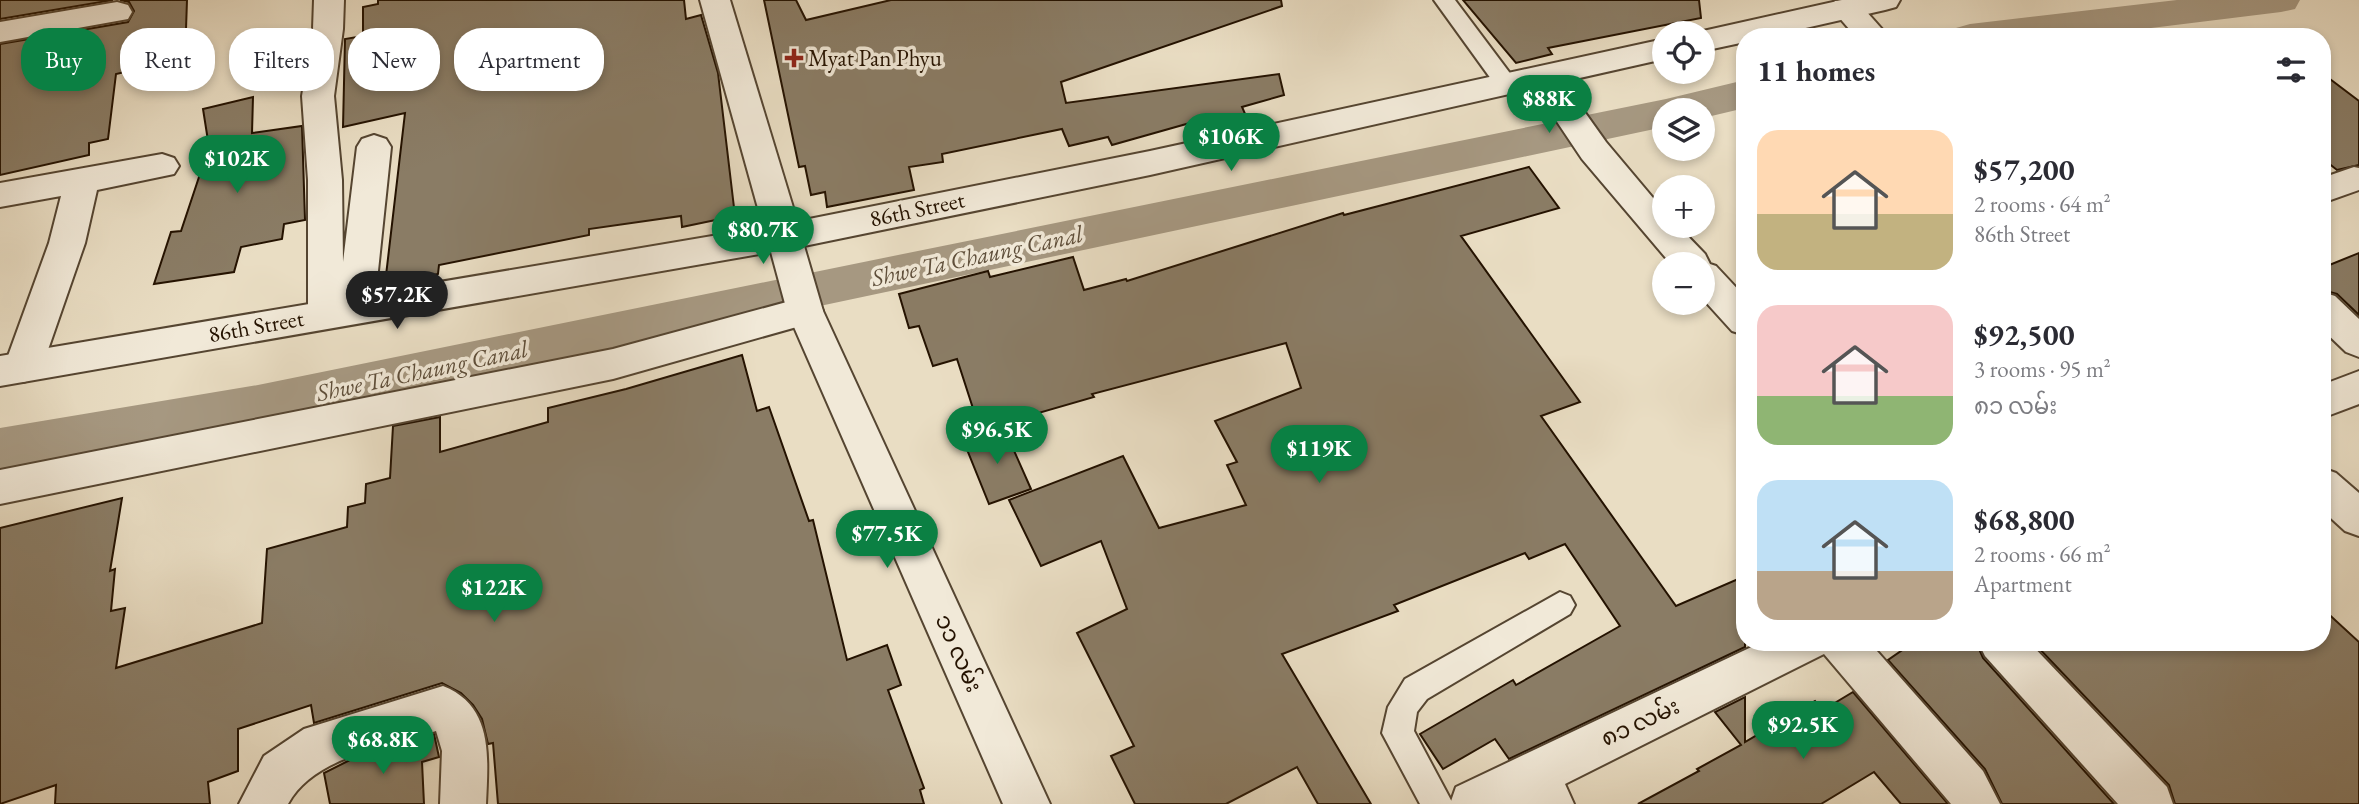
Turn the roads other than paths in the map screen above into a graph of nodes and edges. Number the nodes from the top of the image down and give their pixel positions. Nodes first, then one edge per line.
1 (329, 0) edge
2 (715, 0) edge
3 (1444, 0) edge
4 (1885, 0) edge
5 (117, 12) dead end
6 (1861, 23) edge
7 (1817, 28) edge
8 (0, 33) edge
9 (1736, 37) edge
10 (1715, 40) edge
11 (1652, 54) edge
12 (1507, 85) junction
13 (1550, 88) junction
14 (374, 147) dead end
15 (162, 166) dead end
16 (82, 180) junction
17 (2354, 180) dead end
18 (2331, 188) edge
19 (0, 195) edge
20 (784, 237) junction
21 (1681, 252) edge
22 (1715, 289) edge
23 (801, 295) junction
24 (341, 311) junction
25 (1736, 311) edge
26 (2331, 315) edge
27 (2359, 342) edge
28 (12, 369) edge
29 (2359, 387) edge
30 (2331, 398) edge
31 (0, 487) edge
32 (2331, 493) edge
33 (2359, 518) edge
34 (1560, 605) dead end
35 (1792, 651) edge
36 (1849, 651) edge
37 (2008, 651) edge
38 (1540, 790) edge
39 (262, 804) edge
40 (463, 804) edge
41 (1027, 804) edge
42 (1437, 804) edge
43 (1473, 804) edge
44 (1977, 804) edge
45 (2150, 804) edge

1 - 24 street
2 - 20 street, ၁၁ လမ်း
3 - 12 lane
4 - 6 street
5 - 8 street
6 - 7 street
9 - 10 street
11 - 13 street, 86th Street
12 - 13 street, 86th Street
12 - 20 street, 86th Street
13 - 21 street
14 - 24 street
15 - 16 street
16 - 19 street
16 - 28 street
17 - 18 street
20 - 23 street, ၁၁ လမ်း
20 - 24 street, 86th Street
22 - 25 street
23 - 31 street
23 - 41 street, ၁၁ လမ်း
24 - 28 street, 86th Street
26 - 27 street
29 - 30 street
32 - 33 street
34 - 42 lane
35 - 38 street, ၈၁ လမ်း
36 - 44 street
37 - 45 street
38 - 43 street, ၈၁ လမ်း
39 - 40 street

